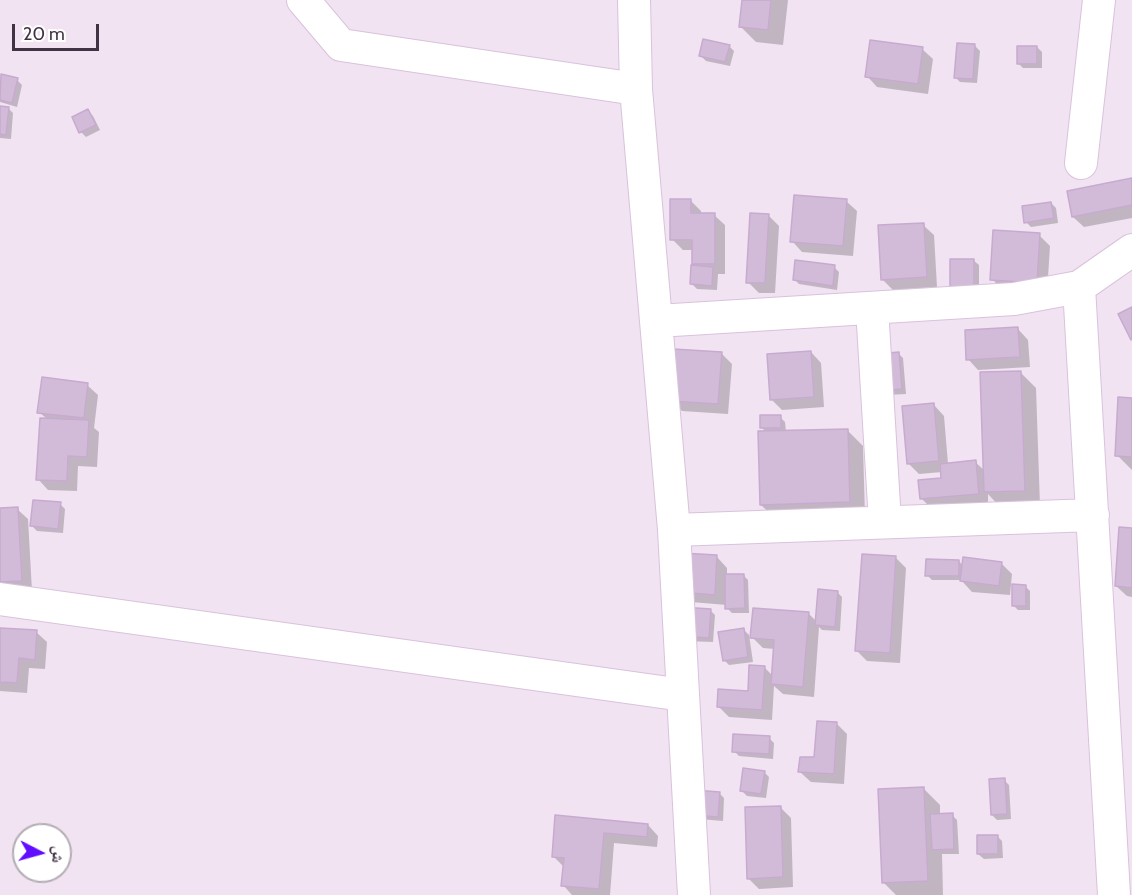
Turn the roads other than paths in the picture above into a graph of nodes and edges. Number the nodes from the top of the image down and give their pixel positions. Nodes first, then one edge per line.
1 (303, 0) edge
2 (634, 0) edge
3 (1099, 0) edge
4 (636, 89) junction
5 (1081, 163) dead end
6 (1132, 250) edge
7 (1079, 287) junction
8 (872, 308) junction
9 (657, 321) junction
10 (1093, 515) junction
11 (885, 522) junction
12 (674, 530) junction
13 (0, 599) edge
14 (683, 695) junction
15 (694, 895) edge
16 (1114, 895) edge

1 - 4 street
2 - 4 street
3 - 5 street
4 - 9 street
6 - 7 street
7 - 8 street
7 - 10 street
8 - 9 street
8 - 11 street
9 - 12 street
10 - 11 street
10 - 16 street
11 - 12 street
12 - 14 street
13 - 14 street
14 - 15 street

